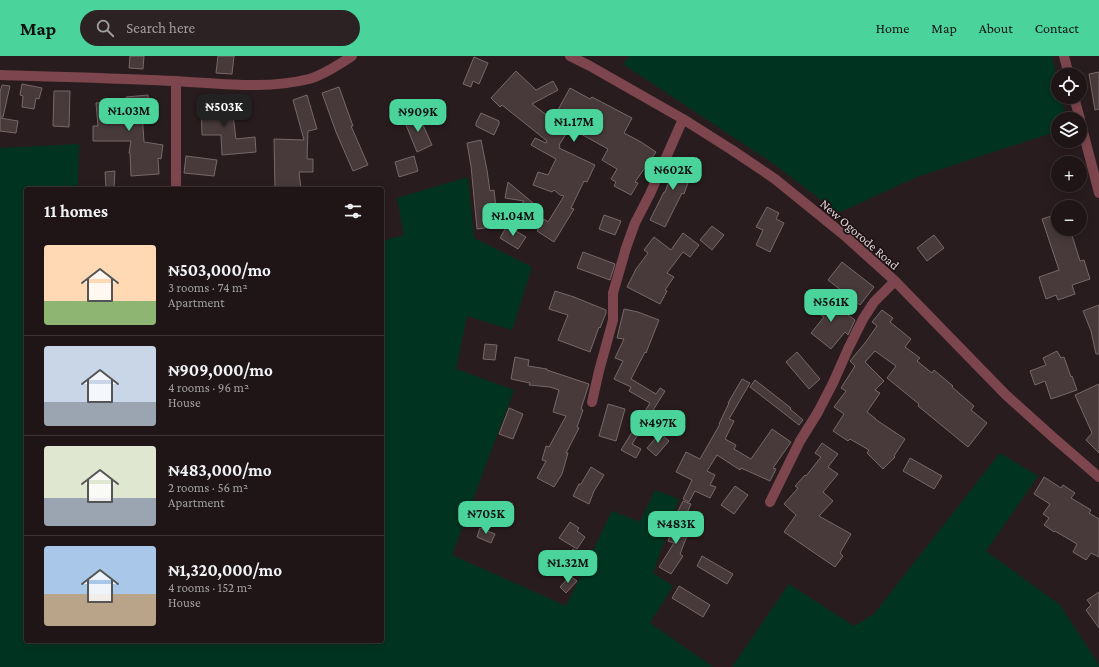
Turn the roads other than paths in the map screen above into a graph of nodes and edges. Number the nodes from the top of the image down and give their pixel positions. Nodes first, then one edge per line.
1 (352, 56) edge
2 (570, 56) edge
3 (1064, 56) edge
4 (1067, 68) edge
5 (0, 74) edge
6 (176, 81) junction
7 (683, 119) junction
8 (1087, 141) edge
9 (1096, 169) edge
10 (176, 187) edge
11 (1099, 193) edge
12 (895, 281) junction
13 (592, 402) dead end
14 (1099, 477) edge
15 (770, 502) dead end

1 - 6 street
2 - 7 street, New Ogorode Road
3 - 4 street
5 - 6 street
6 - 10 street
7 - 12 street, New Ogorode Road
7 - 13 street
8 - 9 street
9 - 11 street
12 - 14 street, New Ogorode Road
12 - 15 street

